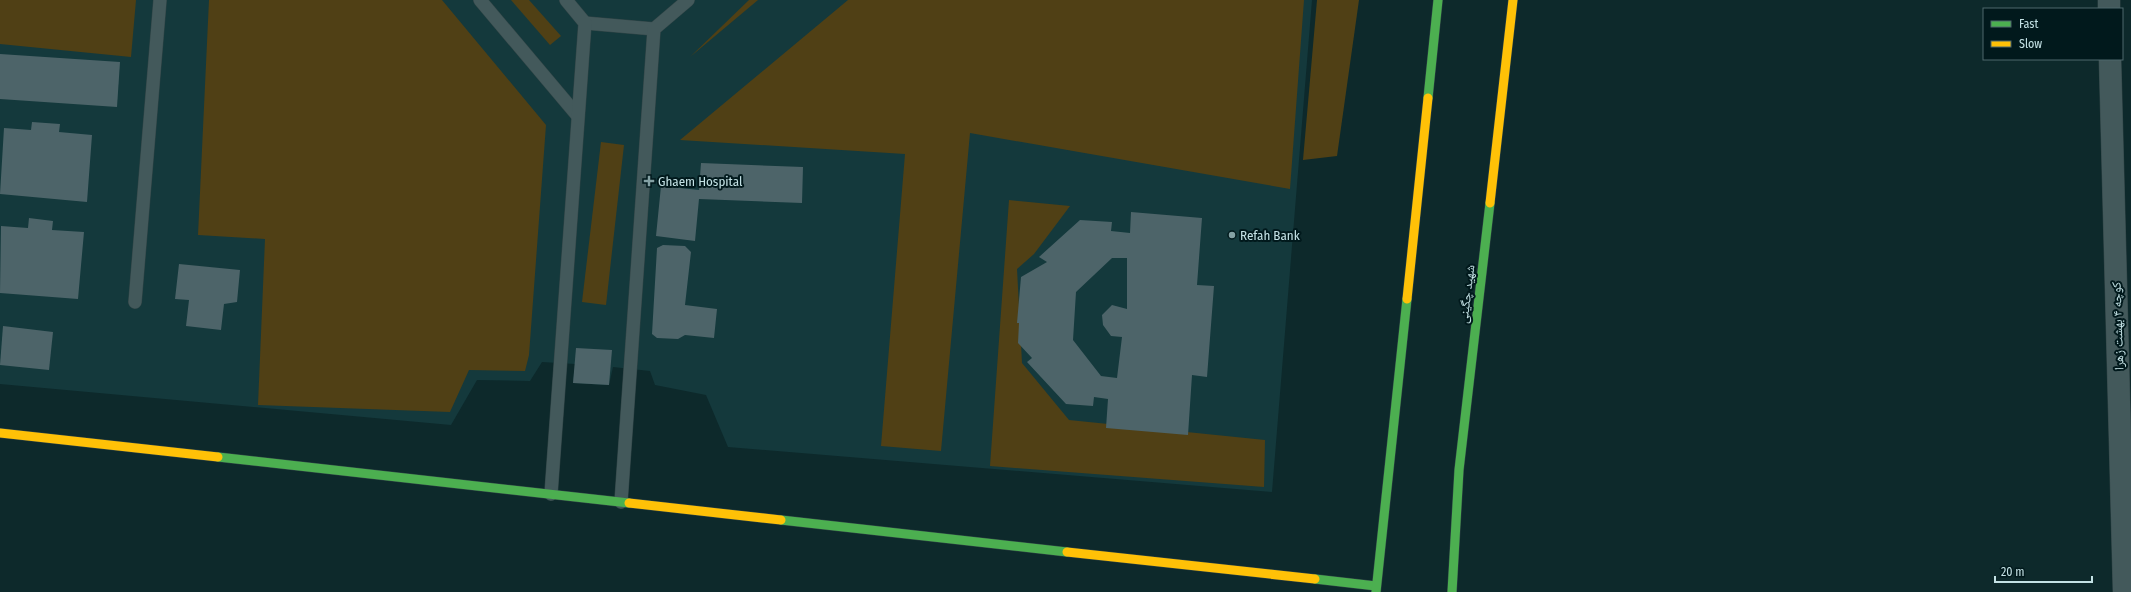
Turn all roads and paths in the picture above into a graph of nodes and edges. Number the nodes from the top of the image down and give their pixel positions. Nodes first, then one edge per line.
1 (160, 0) edge
2 (480, 0) edge
3 (566, 0) edge
4 (688, 0) edge
5 (1438, 0) edge
6 (1513, 0) edge
7 (585, 23) junction
8 (654, 29) junction
9 (2110, 60) edge
10 (577, 115) junction
11 (135, 302) dead end
12 (0, 433) edge
13 (551, 494) junction
14 (621, 502) junction
15 (1376, 589) edge
16 (1452, 592) edge
17 (2124, 592) edge

1 - 11 lane
2 - 10 lane
3 - 7 lane
4 - 8 lane
5 - 15 street
6 - 16 street, شهید چگینی
7 - 8 lane
7 - 10 lane
8 - 14 lane
9 - 17 street, کوچه ۴ بهشت زهرا
10 - 13 lane
12 - 13 street
13 - 14 street
14 - 15 street

